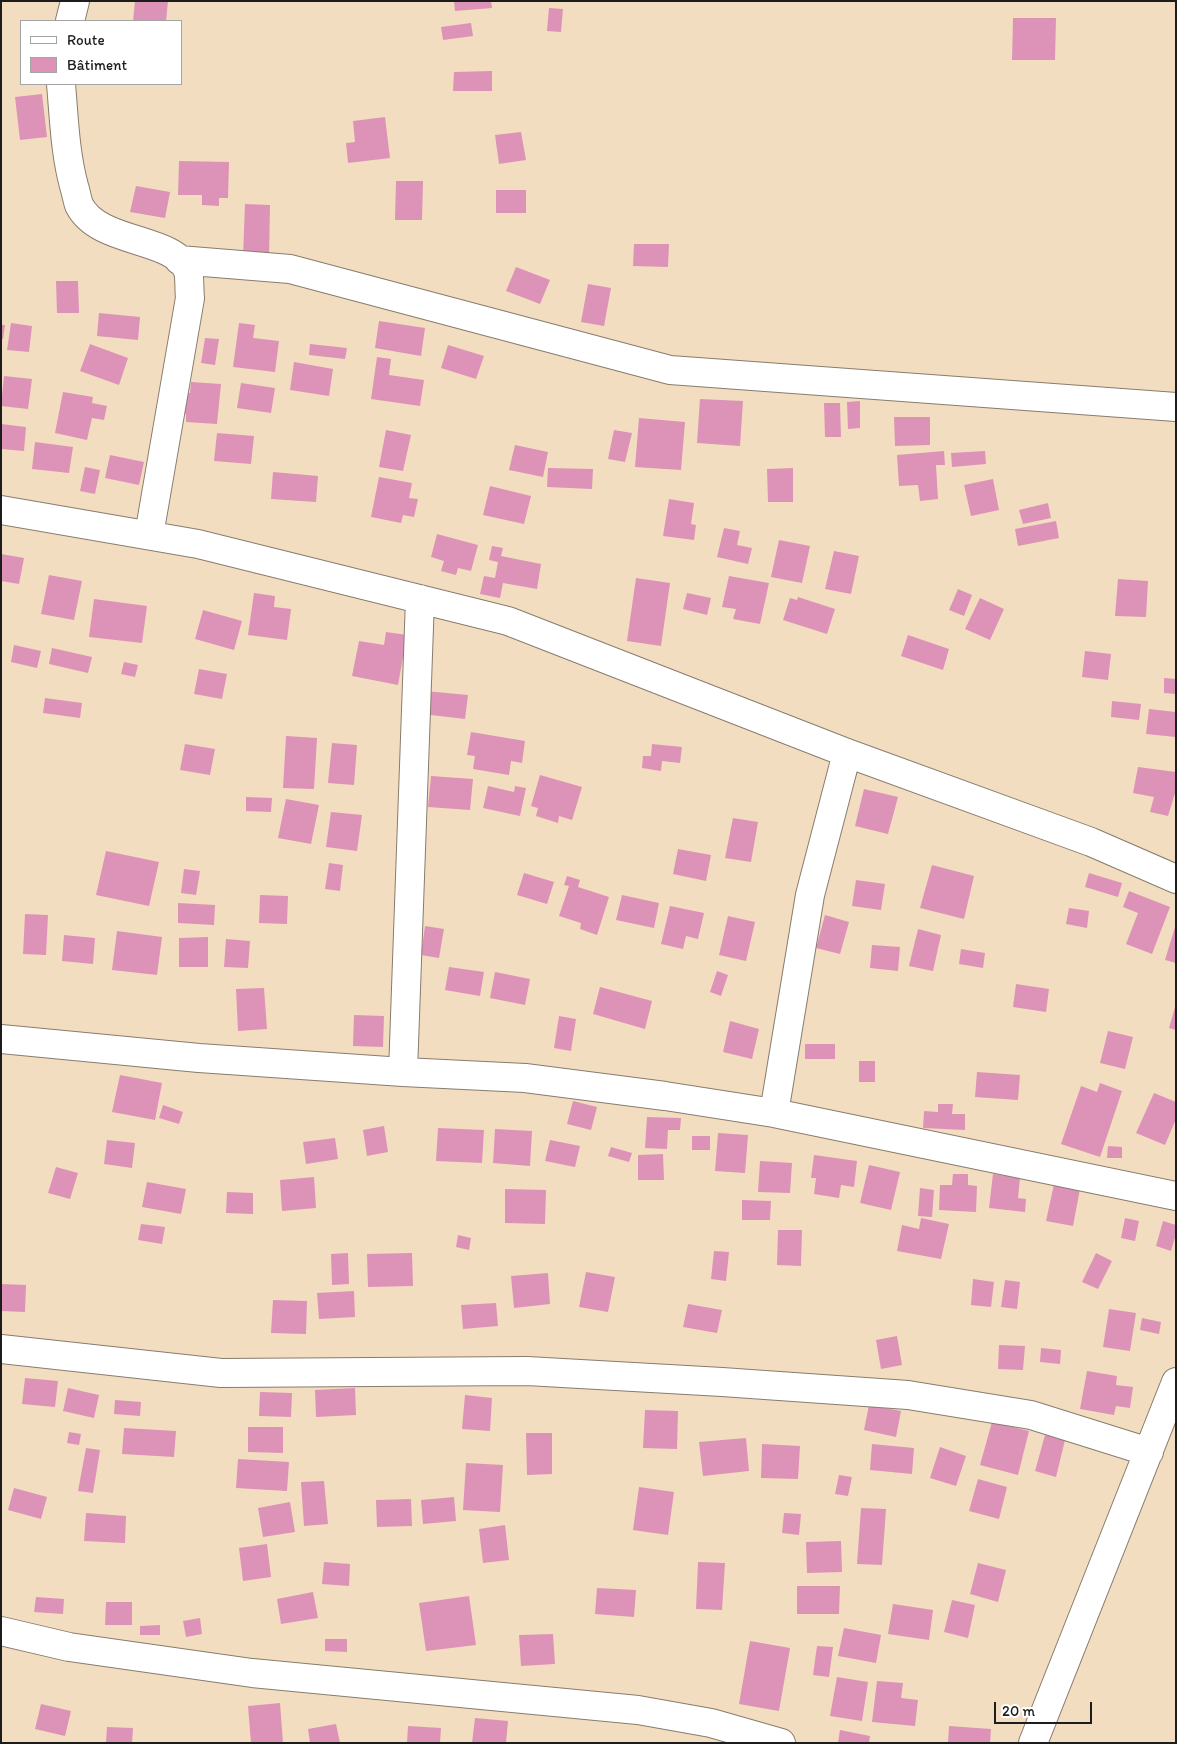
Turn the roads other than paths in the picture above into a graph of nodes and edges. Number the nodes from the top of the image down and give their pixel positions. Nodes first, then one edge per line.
1 (75, 1) edge
2 (70, 20) edge
3 (61, 85) edge
4 (179, 260) junction
5 (1176, 406) edge
6 (1, 510) edge
7 (149, 535) junction
8 (420, 599) junction
9 (848, 753) junction
10 (1176, 879) edge
11 (1, 1039) edge
12 (403, 1072) junction
13 (774, 1113) junction
14 (1176, 1196) edge
15 (1, 1349) edge
16 (1176, 1382) edge
17 (1148, 1452) junction
18 (1, 1631) edge
19 (781, 1743) edge
20 (1033, 1743) edge

1 - 2 street
3 - 4 street
4 - 5 street
4 - 7 street
6 - 7 street
7 - 8 street
8 - 9 street
8 - 12 street
9 - 10 street
9 - 13 street
11 - 12 street
12 - 13 street
13 - 14 street
15 - 17 street
16 - 17 street
17 - 20 street
18 - 19 street

